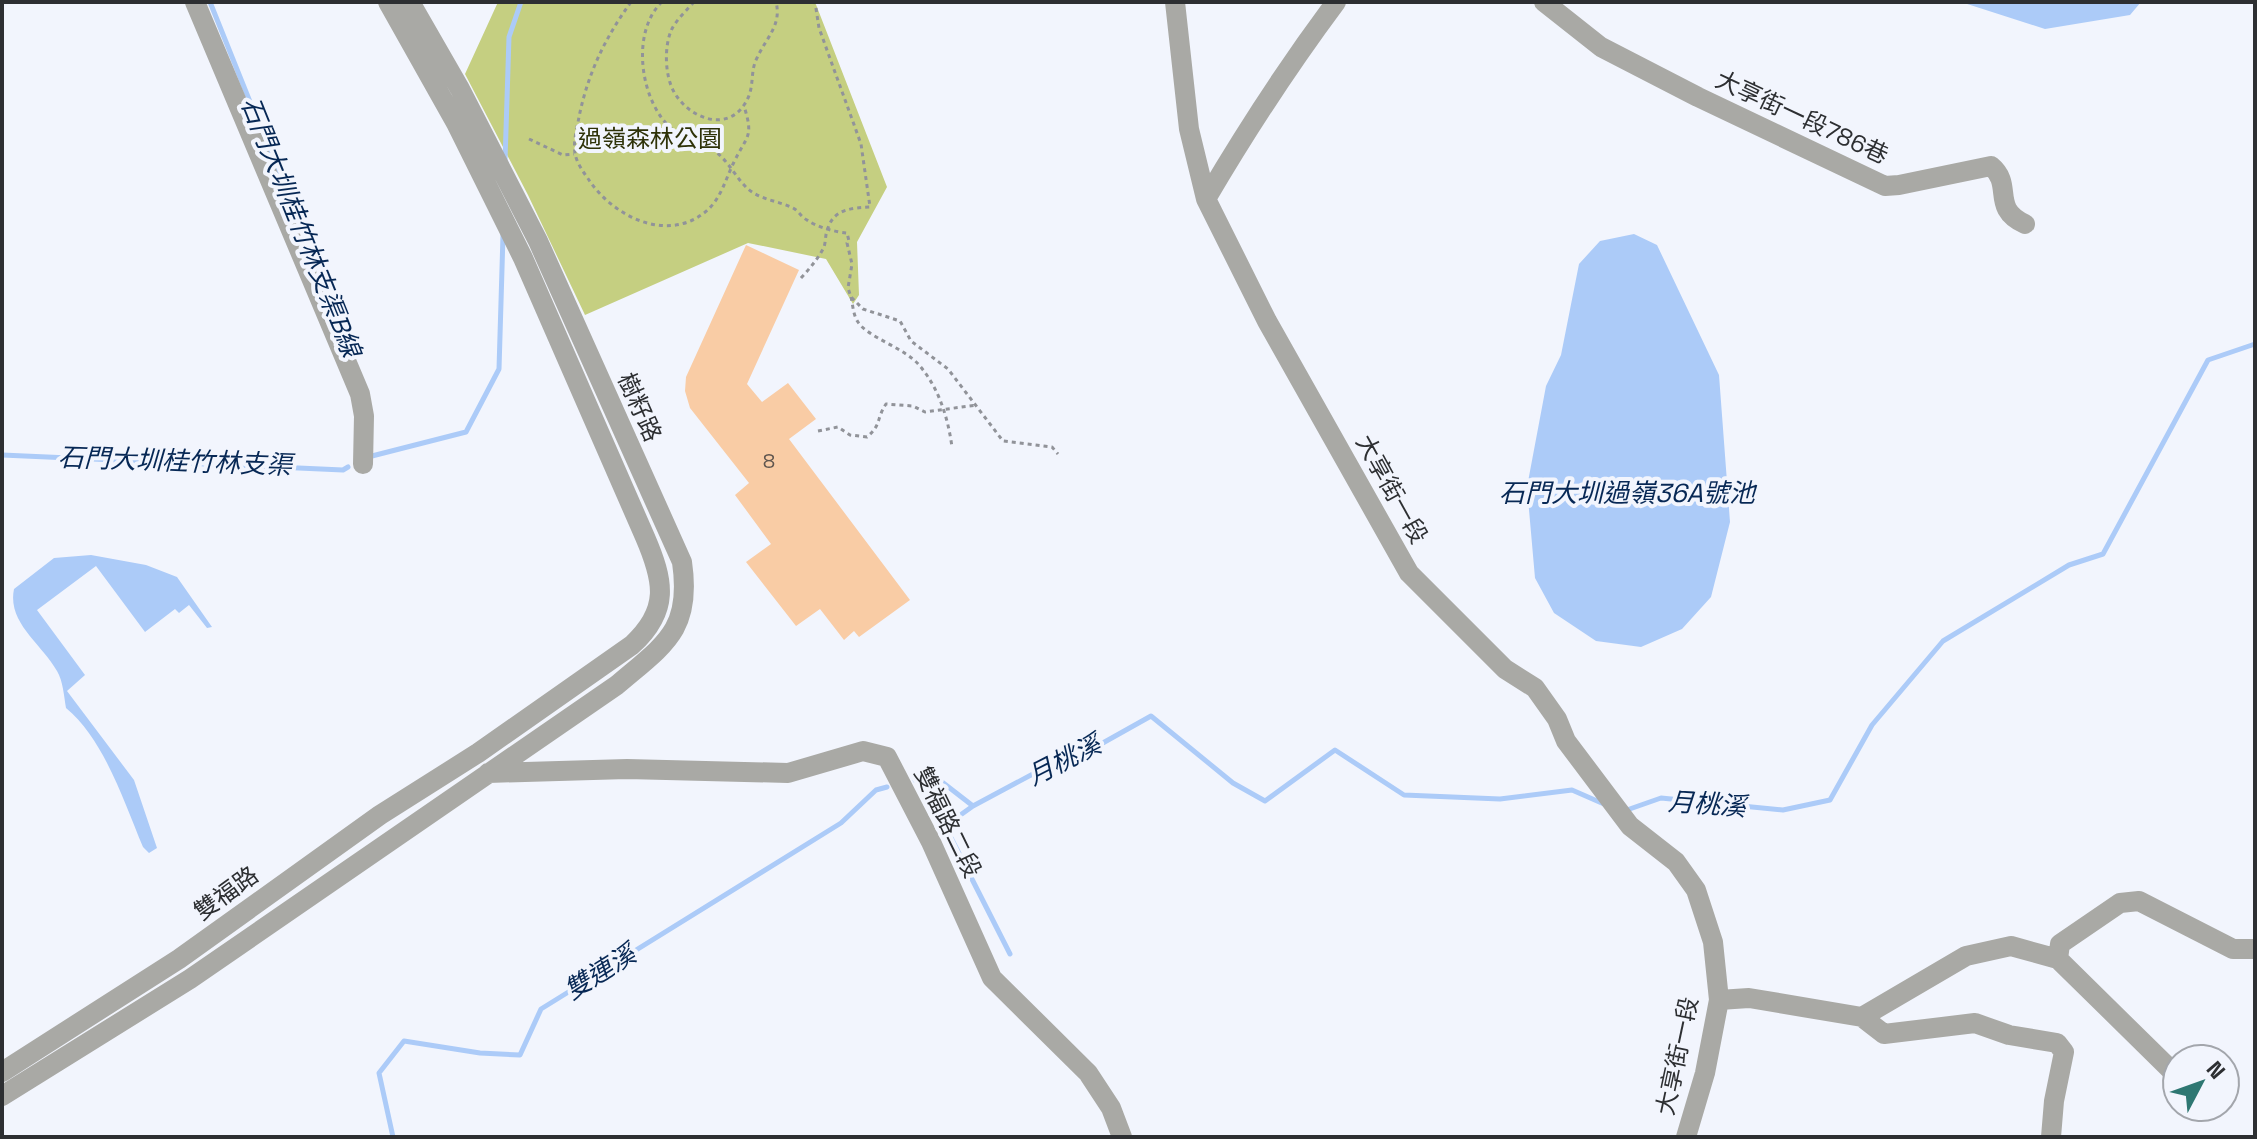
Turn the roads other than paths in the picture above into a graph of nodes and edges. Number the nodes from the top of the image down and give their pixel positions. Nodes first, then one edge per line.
1 (195, 2) edge
2 (388, 2) edge
3 (410, 2) edge
4 (1175, 2) edge
5 (1336, 2) edge
6 (1544, 2) edge
7 (1206, 199) junction
8 (2025, 224) dead end
9 (363, 464) dead end
10 (478, 753) junction
11 (488, 773) junction
12 (2255, 949) edge
13 (2058, 959) junction
14 (1719, 1000) junction
15 (1862, 1017) junction
16 (2161, 1060) edge
17 (2, 1072) edge
18 (2, 1096) edge
19 (1122, 1137) edge
20 (1686, 1137) edge
21 (2051, 1137) edge

1 - 9 street
2 - 10 street, 樹籽路
3 - 11 street, 樹籽路
4 - 7 street, 大享街一段
5 - 7 street
6 - 8 street, 大享街一段786巷
7 - 14 street, 大享街一段
10 - 11 street
10 - 17 street, 雙福路
11 - 18 street, 樹籽路
11 - 19 street, 雙福路二段
12 - 13 street
13 - 15 street
13 - 16 street
14 - 15 street
14 - 20 street, 大享街一段
15 - 21 street

